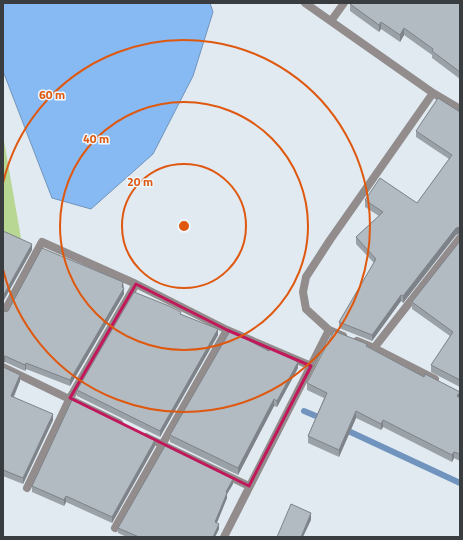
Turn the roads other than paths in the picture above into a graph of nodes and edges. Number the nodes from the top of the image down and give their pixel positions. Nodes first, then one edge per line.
1 (305, 3) edge
2 (344, 3) edge
3 (331, 21) junction
4 (433, 93) junction
5 (460, 109) edge
6 (460, 238) edge
7 (136, 284) junction
8 (3, 314) edge
9 (227, 330) junction
10 (329, 330) junction
11 (374, 348) junction
12 (311, 366) junction
13 (3, 367) edge
14 (440, 382) edge
15 (70, 398) junction
16 (126, 427) edge
17 (140, 434) edge
18 (161, 444) junction
19 (249, 486) junction
20 (27, 488) dead end
21 (115, 528) dead end
22 (224, 537) edge

1 - 3 street
2 - 3 street
3 - 4 street
4 - 5 street
4 - 10 street
6 - 11 street
7 - 8 street
7 - 9 street
7 - 15 street
9 - 12 street
9 - 18 street
10 - 11 street
10 - 12 street
11 - 14 street
12 - 19 street
13 - 15 street
15 - 16 street
15 - 20 street
17 - 18 street
18 - 19 street
18 - 21 street
19 - 22 street

